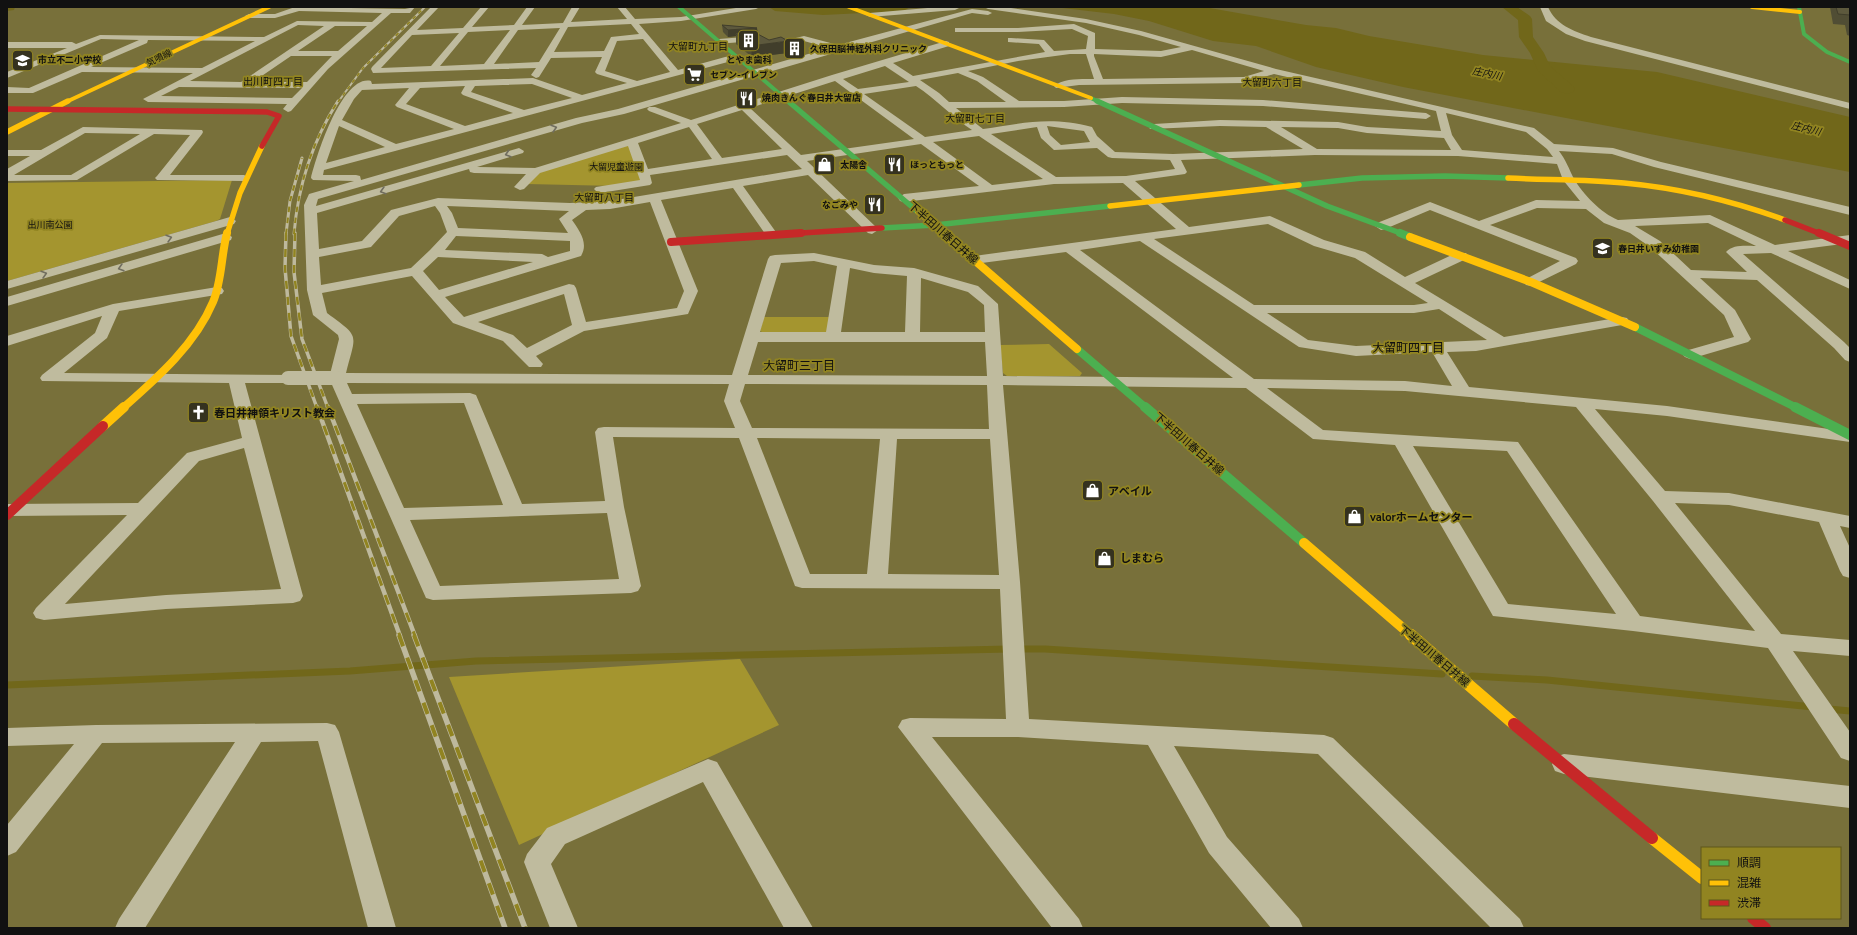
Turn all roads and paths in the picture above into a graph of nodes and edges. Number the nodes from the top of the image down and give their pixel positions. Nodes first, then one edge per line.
1 (269, 7) edge
2 (411, 7) edge
3 (435, 7) edge
4 (485, 7) edge
5 (531, 7) edge
6 (576, 7) edge
7 (621, 7) edge
8 (679, 7) edge
9 (756, 7) edge
10 (849, 7) edge
11 (966, 7) edge
12 (988, 7) edge
13 (1544, 7) edge
14 (1752, 7) edge
15 (302, 8) edge
16 (1799, 10) edge
17 (389, 11) junction
18 (870, 15) junction
19 (249, 16) junction
20 (692, 18) junction
21 (1086, 21) junction
22 (635, 23) junction
23 (332, 24) junction
24 (374, 24) junction
25 (943, 25) junction
26 (565, 26) junction
27 (1074, 26) junction
28 (515, 28) junction
29 (466, 30) junction
30 (958, 30) junction
31 (911, 31) junction
32 (409, 33) junction
33 (646, 36) junction
34 (150, 38) junction
35 (202, 38) junction
36 (267, 38) junction
37 (986, 39) dead end
38 (1002, 40) dead end
39 (719, 42) junction
40 (946, 44) junction
41 (7, 45) edge
42 (80, 45) junction
43 (838, 48) junction
44 (1193, 48) junction
45 (1090, 51) junction
46 (239, 52) junction
47 (261, 53) dead end
48 (275, 53) dead end
49 (289, 53) junction
50 (1051, 53) junction
51 (340, 54) junction
52 (608, 54) junction
53 (548, 55) junction
54 (736, 57) junction
55 (885, 62) junction
56 (997, 62) junction
57 (1850, 62) edge
58 (542, 65) junction
59 (487, 67) junction
60 (434, 68) junction
61 (78, 70) junction
62 (134, 70) junction
63 (204, 70) junction
64 (959, 70) junction
65 (376, 71) junction
66 (1274, 71) junction
67 (676, 73) junction
68 (7, 75) edge
69 (758, 75) junction
70 (835, 77) junction
71 (533, 81) junction
72 (915, 81) junction
73 (472, 83) junction
74 (635, 83) junction
75 (1100, 83) junction
76 (177, 84) junction
77 (242, 85) junction
78 (308, 85) junction
79 (417, 85) junction
80 (1059, 86) junction
81 (1250, 86) junction
82 (358, 87) junction
83 (1349, 89) junction
84 (7, 90) edge
85 (856, 92) junction
86 (780, 94) junction
87 (581, 98) junction
88 (295, 101) junction
89 (1173, 101) junction
90 (1102, 102) junction
91 (1015, 103) junction
92 (1263, 103) junction
93 (946, 104) junction
94 (744, 106) junction
95 (1850, 106) edge
96 (1335, 108) junction
97 (7, 109) edge
98 (50, 109) junction
99 (652, 109) junction
100 (275, 113) junction
101 (522, 113) junction
102 (625, 113) junction
103 (1440, 113) junction
104 (337, 121) junction
105 (690, 123) junction
106 (1043, 123) junction
107 (1187, 124) junction
108 (1269, 124) junction
109 (1338, 125) junction
110 (604, 126) dead end
111 (1154, 127) junction
112 (463, 129) junction
113 (7, 132) edge
114 (151, 132) junction
115 (980, 132) junction
116 (1447, 135) junction
117 (922, 140) junction
118 (632, 141) junction
119 (1100, 144) junction
120 (1551, 147) junction
121 (394, 148) junction
122 (529, 148) dead end
123 (790, 151) junction
124 (848, 152) junction
125 (1315, 152) junction
126 (7, 153) edge
127 (43, 153) junction
128 (1458, 153) junction
129 (1214, 155) junction
130 (1173, 156) junction
131 (799, 159) junction
132 (1561, 161) junction
133 (719, 162) junction
134 (319, 168) junction
135 (461, 168) junction
136 (536, 171) junction
137 (812, 171) junction
138 (644, 173) junction
139 (7, 174) edge
140 (7, 178) edge
141 (244, 178) junction
142 (377, 178) junction
143 (1126, 179) junction
144 (1569, 180) junction
145 (1054, 181) junction
146 (736, 184) junction
147 (1284, 186) junction
148 (520, 187) dead end
149 (989, 188) junction
150 (600, 189) dead end
151 (654, 198) junction
152 (904, 198) junction
153 (1152, 201) junction
154 (438, 202) junction
155 (312, 204) junction
156 (1589, 205) junction
157 (584, 206) junction
158 (1850, 211) edge
159 (446, 214) junction
160 (565, 219) junction
161 (230, 221) junction
162 (1618, 223) junction
163 (935, 225) junction
164 (1478, 225) junction
165 (1380, 226) junction
166 (872, 230) junction
167 (1186, 231) junction
168 (453, 232) junction
169 (772, 235) junction
170 (226, 237) junction
171 (578, 237) junction
172 (1142, 238) junction
173 (671, 242) junction
174 (1846, 242) edge
175 (1068, 247) junction
176 (1772, 249) junction
177 (312, 254) junction
178 (435, 254) junction
179 (1461, 256) junction
180 (557, 258) junction
181 (974, 260) junction
182 (844, 262) junction
183 (415, 271) junction
184 (914, 272) junction
185 (1689, 274) junction
186 (1760, 276) junction
187 (1404, 282) junction
188 (1531, 282) junction
189 (7, 285) edge
190 (1850, 285) edge
191 (314, 290) junction
192 (217, 291) junction
193 (436, 295) junction
194 (7, 302) edge
195 (1440, 305) junction
196 (113, 308) junction
197 (1250, 309) junction
198 (1622, 321) junction
199 (463, 322) junction
200 (580, 327) junction
201 (833, 336) junction
202 (912, 336) junction
203 (752, 337) junction
204 (993, 337) junction
205 (7, 341) edge
206 (1500, 341) junction
207 (1844, 345) edge
208 (1437, 348) junction
209 (1690, 354) junction
210 (526, 355) junction
211 (1850, 357) edge
212 (156, 378) junction
213 (236, 378) junction
214 (337, 378) junction
215 (547, 378) junction
216 (739, 378) junction
217 (995, 380) junction
218 (1115, 381) junction
219 (1250, 383) junction
220 (1463, 391) junction
221 (347, 399) junction
222 (1581, 403) junction
223 (746, 432) junction
224 (889, 433) junction
225 (998, 434) junction
226 (1850, 436) edge
227 (1401, 440) junction
228 (251, 441) junction
229 (1660, 497) junction
230 (615, 507) junction
231 (142, 510) junction
232 (515, 510) junction
233 (9, 512) edge
234 (399, 514) junction
235 (1828, 518) junction
236 (1850, 522) edge
237 (1850, 571) edge
238 (877, 581) junction
239 (1010, 582) junction
240 (1633, 623) junction
241 (1775, 641) junction
242 (1850, 648) edge
243 (1017, 719) junction
244 (254, 732) junction
245 (96, 734) junction
246 (1155, 735) junction
247 (7, 737) edge
248 (1850, 751) edge
249 (1561, 764) junction
250 (1850, 797) edge
251 (7, 844) edge
252 (1701, 877) edge
253 (1754, 919) edge
254 (129, 928) edge
255 (382, 928) edge
256 (564, 928) edge
257 (799, 928) edge
258 (1069, 928) edge
259 (1289, 928) edge
260 (1510, 928) edge
261 (1765, 928) edge

1 - 19 street, 気噴線
2 - 17 street
3 - 32 street
4 - 29 street
5 - 28 street
6 - 26 street
7 - 22 street
8 - 20 street, 下半田川春日井線
9 - 20 street
10 - 18 street
11 - 18 street
12 - 21 street
13 - 95 street
14 - 16 street
15 - 17 street
15 - 19 street
16 - 57 street
17 - 24 street
18 - 31 street
19 - 35 street, 気噴線
20 - 22 street
20 - 39 street, 下半田川春日井線
21 - 27 street
21 - 44 street
22 - 26 street
22 - 33 street
23 - 24 street
23 - 36 street
23 - 49 street
24 - 51 street
25 - 30 street
25 - 31 street
25 - 31 street
26 - 28 street
26 - 53 street
27 - 30 street
27 - 45 street
28 - 29 street
28 - 59 street
29 - 32 street
29 - 60 street
30 - 37 street
31 - 40 street
31 - 43 street
31 - 69 street
32 - 65 street
33 - 52 street
33 - 67 street
34 - 35 street
34 - 42 street
34 - 61 street
35 - 36 street
35 - 62 street, 気噴線
36 - 46 street
38 - 50 street
39 - 43 street
39 - 54 street, 下半田川春日井線
40 - 55 street
40 - 56 street
41 - 42 street
42 - 68 street
43 - 69 street
44 - 45 street
44 - 66 street
45 - 50 street
45 - 75 street
46 - 47 street
46 - 63 street
48 - 49 street
49 - 51 street
49 - 77 street
50 - 56 street
51 - 78 street
52 - 53 street
52 - 74 street
53 - 58 street
54 - 67 street
54 - 69 street, 下半田川春日井線
55 - 70 street
55 - 72 street
56 - 64 street
56 - 80 street
58 - 59 street
58 - 71 street
59 - 60 street
60 - 65 street
61 - 62 street
61 - 84 street
62 - 63 street
62 - 98 street, 気噴線
63 - 76 street
64 - 72 street
64 - 91 street
65 - 82 street
66 - 81 street
66 - 83 street
67 - 74 street
69 - 86 street, 下半田川春日井線
69 - 99 street
69 - 102 street
70 - 85 street
70 - 86 street
71 - 73 street
71 - 87 street
72 - 85 street
72 - 93 street
73 - 79 street
73 - 101 street
74 - 87 street
75 - 80 street
75 - 81 street
76 - 77 street
76 - 88 street
77 - 78 street
78 - 88 street
79 - 82 street
79 - 112 street
80 - 90 street
81 - 92 street
82 - 104 street
83 - 96 street
83 - 103 street
85 - 117 street
86 - 94 street
86 - 124 street, 下半田川春日井線
87 - 101 street
87 - 102 street
88 - 100 street
89 - 90 street
89 - 92 street
89 - 107 street
90 - 91 street
90 - 111 street
91 - 93 street
91 - 106 street
92 - 96 street
93 - 115 street
94 - 105 street
94 - 123 street
96 - 103 street
96 - 109 street
97 - 98 street
98 - 100 street
98 - 113 street, 気噴線
99 - 102 street
99 - 105 street
100 - 141 street
101 - 112 street
102 - 110 street
142 -> 102 street
103 - 116 street
103 - 120 street
104 - 121 street
104 - 134 street
105 - 118 street
105 - 133 street
106 - 115 street
106 - 119 street
106 - 119 street
107 - 108 street
107 - 111 street
108 - 109 street
108 - 125 street
109 - 116 street
111 - 129 street
112 - 121 street
114 - 127 street
114 - 140 street
114 - 141 street
115 - 117 street
115 - 145 street
116 - 128 street
117 - 124 street
117 - 149 street
118 - 136 street
118 - 138 street
119 - 130 street
120 - 132 street
120 - 158 street
121 - 134 street
122 -> 135 street
123 - 131 street
123 - 133 street
124 - 131 street
124 - 152 street, 下半田川春日井線
125 - 128 street
125 - 129 street
126 - 127 street
127 - 139 street
128 - 132 street
129 - 130 street
129 - 147 street
130 - 143 street
131 - 137 street
132 - 144 street
133 - 138 street
134 - 142 street
135 - 136 street
135 -> 155 street
136 - 148 street
137 - 146 street
137 - 166 street
138 - 150 street
141 - 161 street
142 - 155 street
143 - 145 street
143 - 153 street
144 - 147 street
144 - 156 street
144 - 174 street
145 - 149 street
146 - 151 street
146 - 169 street
147 - 153 street
147 - 165 street
149 - 152 street
151 - 157 street
151 - 173 street
152 - 163 street, 下半田川春日井線
153 - 163 street
153 - 167 street
154 - 157 street
154 - 159 street
154 - 177 street
155 - 177 street
156 - 162 street
156 - 164 street
157 - 160 street
159 - 160 street
159 - 168 street
160 - 171 street
161 - 170 street
189 -> 161 street
162 - 176 street
162 - 185 street
163 - 166 street
163 - 181 street, 下半田川春日井線
164 - 165 street
164 - 188 street
165 - 179 street
166 - 169 street
167 - 172 street
167 - 187 street
168 - 171 street
168 - 178 street
169 - 173 street
170 - 192 street
170 -> 194 street
171 - 180 street
172 - 175 street
172 - 197 street
173 - 200 street
174 - 176 street
175 - 181 street
175 - 219 street
176 - 186 street
176 - 190 street
177 - 191 street
178 - 180 street
178 - 183 street
179 - 187 street
179 - 188 street
180 - 193 street
181 - 218 street, 下半田川春日井線
182 - 184 street
182 - 201 street
182 - 203 street
183 - 191 street
183 - 193 street
184 - 202 street
184 - 204 street
185 - 186 street
185 - 209 street
186 - 207 street
187 - 195 street
188 - 198 street
191 - 214 street
192 - 196 street
192 - 212 street
193 - 199 street
195 - 197 street
195 - 206 street
196 - 205 street
196 - 212 street
197 - 208 street
198 - 206 street
198 - 209 street
199 - 200 street
199 - 210 street
200 - 210 street
201 - 202 street
201 - 203 street
202 - 204 street
203 - 216 street
204 - 217 street
206 - 208 street
207 - 211 street
208 - 220 street
209 - 226 street
210 - 215 street
212 - 213 street
212 - 233 street
213 - 214 street, bridge
213 - 228 street
214 - 215 street
214 - 221 street
215 - 216 street
216 - 217 street
216 - 223 street
217 - 218 street
217 - 225 street
218 - 219 street
218 - 249 street, 下半田川春日井線
219 - 220 street
219 - 227 street
220 - 222 street
221 - 232 street
221 - 234 street
222 - 226 street
222 - 229 street
223 - 224 street
223 - 230 street
223 - 238 street
224 - 225 street
224 - 238 street
225 - 239 street
227 - 240 street
227 - 240 street
228 - 231 street
228 - 231 street
229 - 235 street
229 - 241 street
230 - 232 street
230 - 234 street
231 - 233 street
232 - 234 street
235 - 236 street
235 - 237 street
238 - 239 street
239 - 243 street
240 - 241 street
241 - 242 street
241 - 248 street
243 - 246 street
243 - 258 street
244 - 245 street
244 - 254 street
244 - 255 street
245 - 247 street
245 - 251 street
246 - 259 street
246 - 260 street
249 - 250 street
249 - 252 street, 下半田川春日井線
253 - 261 street
256 - 257 street

